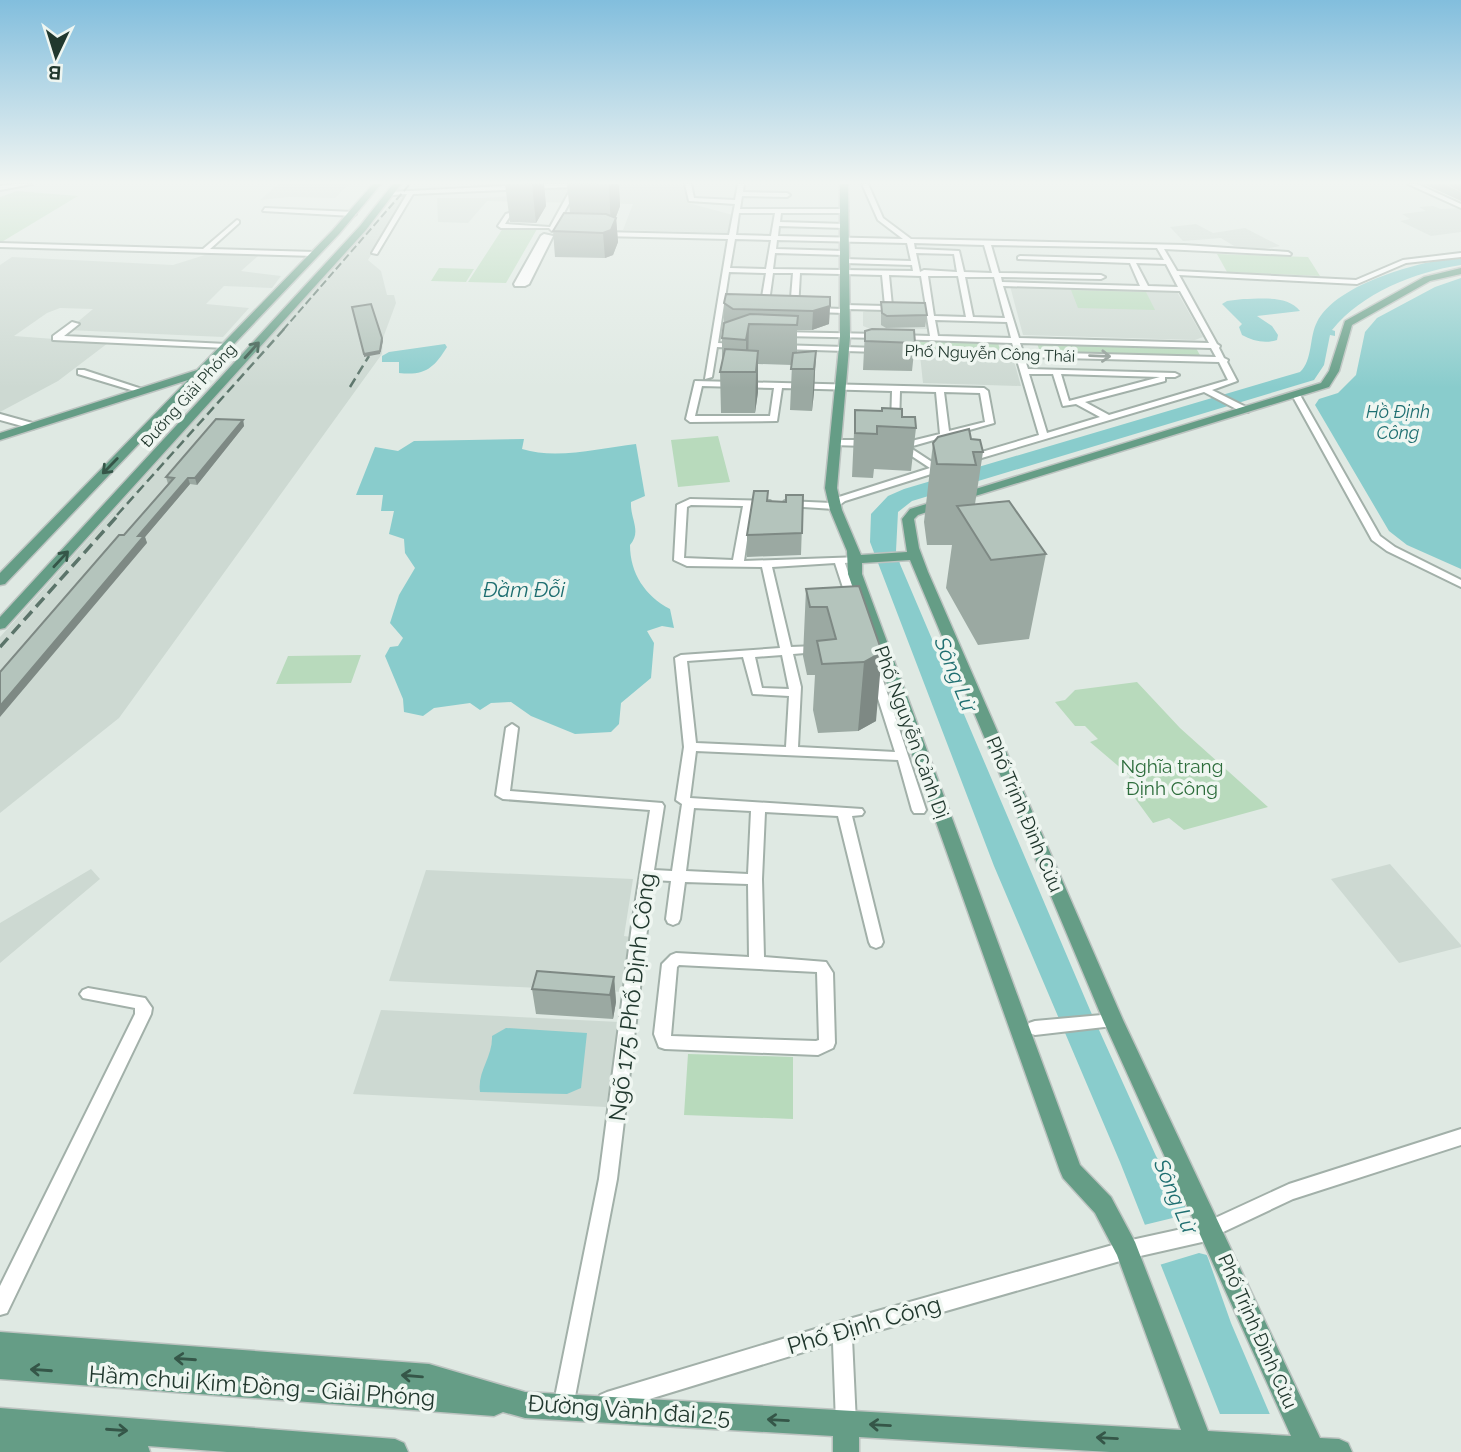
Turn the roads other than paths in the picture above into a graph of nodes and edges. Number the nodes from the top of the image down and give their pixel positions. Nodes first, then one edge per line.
1 (772, 251) edge
2 (914, 251) edge
3 (232, 252) edge
4 (317, 252) edge
5 (341, 252) edge
6 (538, 252) edge
7 (730, 252) edge
8 (777, 252) edge
9 (844, 252) edge
10 (947, 252) edge
11 (989, 252) edge
12 (1090, 252) edge
13 (1163, 252) edge
14 (1247, 252) edge
15 (315, 254) junction
16 (1288, 254) dead end
17 (1461, 255) edge
18 (1020, 258) dead end
19 (1094, 260) junction
20 (1132, 261) junction
21 (1168, 262) junction
22 (844, 263) junction
23 (770, 267) junction
24 (918, 268) junction
25 (727, 270) junction
26 (960, 270) junction
27 (1461, 271) edge
28 (797, 272) junction
29 (1175, 273) junction
30 (885, 274) junction
31 (995, 274) junction
32 (1101, 277) junction
33 (521, 284) dead end
34 (1000, 284) junction
35 (1105, 287) junction
36 (1145, 288) junction
37 (1184, 289) junction
38 (719, 308) junction
39 (730, 308) edge
40 (889, 308) junction
41 (753, 309) edge
42 (764, 309) junction
43 (774, 309) edge
44 (845, 309) junction
45 (784, 310) edge
46 (794, 310) junction
47 (930, 314) junction
48 (970, 319) junction
49 (1008, 320) junction
50 (75, 324) dead end
51 (717, 332) junction
52 (729, 332) edge
53 (767, 333) edge
54 (844, 335) junction
55 (934, 338) junction
56 (1015, 340) junction
57 (714, 345) junction
58 (226, 346) junction
59 (751, 346) edge
60 (1216, 346) junction
61 (777, 347) edge
62 (844, 349) junction
63 (1020, 354) junction
64 (1148, 358) junction
65 (1224, 360) junction
66 (1025, 371) junction
67 (81, 372) dead end
68 (200, 372) junction
69 (1056, 372) junction
70 (1155, 374) junction
71 (708, 377) dead end
72 (778, 386) junction
73 (842, 387) junction
74 (896, 389) junction
75 (940, 390) junction
76 (144, 391) junction
77 (1211, 393) junction
78 (1296, 396) junction
79 (174, 399) junction
80 (206, 401) junction
81 (1077, 401) junction
82 (1242, 409) junction
83 (0, 416) edge
84 (1108, 418) junction
85 (33, 426) junction
86 (945, 435) junction
87 (0, 437) edge
88 (1044, 437) junction
89 (834, 443) junction
90 (899, 445) junction
91 (963, 461) edge
92 (950, 465) edge
93 (937, 469) junction
94 (748, 502) junction
95 (835, 506) junction
96 (64, 514) junction
97 (101, 515) junction
98 (908, 556) junction
99 (855, 559) junction
100 (738, 564) junction
101 (766, 564) junction
102 (0, 581) edge
103 (1461, 584) edge
104 (0, 625) edge
105 (828, 648) edge
106 (789, 651) junction
107 (748, 653) junction
108 (794, 694) junction
109 (512, 728) dead end
110 (690, 747) junction
111 (792, 752) junction
112 (903, 756) junction
113 (687, 807) dead end
114 (919, 810) dead end
115 (758, 811) dead end
116 (647, 875) junction
117 (678, 876) junction
118 (755, 879) junction
119 (673, 919) dead end
120 (876, 942) dead end
121 (757, 961) junction
122 (88, 994) dead end
123 (1106, 1021) junction
124 (1034, 1028) junction
125 (1461, 1137) edge
126 (1206, 1230) junction
127 (1136, 1249) junction
128 (0, 1306) edge
129 (842, 1331) junction
130 (0, 1345) edge
131 (0, 1366) edge
132 (525, 1405) junction
133 (574, 1408) junction
134 (0, 1421) edge
135 (846, 1423) junction
136 (0, 1443) edge
137 (1210, 1444) junction
138 (1316, 1451) edge
139 (137, 1452) edge
140 (395, 1452) edge
141 (846, 1452) edge

1 - 23 street
2 - 24 street
3 - 15 street
4 - 15 main road, Đường Giải Phóng
80 -> 5 main road, Đường Giải Phóng
6 - 33 street
7 - 25 street
8 - 22 street
9 - 22 main road, Phố Nguyễn Cảnh Dị
10 - 26 street
11 - 31 street
12 - 19 street
13 - 21 street
14 - 16 street
15 - 58 main road, Đường Giải Phóng
17 - 29 street
18 - 19 street
19 - 20 street
19 - 32 street
20 - 21 street
20 - 36 street
21 - 29 street
22 - 23 street
22 - 24 street
22 - 28 street
22 - 30 street
22 - 44 main road, Phố Nguyễn Cảnh Dị
23 - 25 street
23 - 28 street
23 - 42 street
24 - 26 street
24 - 30 street
24 - 47 street
25 - 38 street
26 - 31 street
26 - 48 street
27 - 78 main road, Phố Trịnh Đình Cửu
28 - 46 street
29 - 37 street
30 - 40 street
31 - 32 street
31 - 34 street
32 - 35 street
34 - 35 street
34 - 49 street
35 - 36 street
36 - 37 street
37 - 60 street
38 - 39 street
38 - 51 street
40 - 44 street
40 - 47 street
41 - 42 street
42 - 43 street
44 - 46 street
44 - 54 main road, Phố Nguyễn Cảnh Dị
45 - 46 street
47 - 48 street
47 - 55 street
48 - 49 street
49 - 56 street
50 - 58 street
51 - 52 street
51 - 57 street
53 - 54 street, Phố Nguyễn Công Thái
54 - 55 street, Phố Nguyễn Công Thái
54 - 62 main road, Phố Nguyễn Cảnh Dị
55 - 56 street, Phố Nguyễn Công Thái
56 - 60 street, Phố Nguyễn Công Thái
56 - 63 street
57 - 59 street
57 - 71 street
58 - 68 main road, Đường Giải Phóng
60 - 65 street
61 - 62 street, Phố Nguyễn Công Thái
62 - 63 street, Phố Nguyễn Công Thái
62 - 73 main road, Phố Nguyễn Cảnh Dị
63 -> 64 street, Phố Nguyễn Công Thái
63 - 66 street
64 - 65 street, Phố Nguyễn Công Thái
64 - 70 street
65 - 77 street
66 - 69 street
66 - 88 street
67 - 76 street
68 - 76 main road
68 - 79 main road, Đường Giải Phóng
69 - 70 street
69 - 81 street
70 - 81 street
72 - 72 street
72 - 73 street
73 - 74 street
73 - 89 main road, Phố Nguyễn Cảnh Dị
74 - 75 street
74 - 90 street
75 - 86 street
75 - 86 street
76 - 79 main road
76 - 85 main road
77 - 82 street
77 - 84 street
78 - 82 main road, Phố Trịnh Đình Cửu
78 - 103 street
79 - 80 main road
79 -> 96 main road, Đường Giải Phóng
80 - 97 main road, Đường Giải Phóng
81 - 84 street
82 - 98 main road, Phố Trịnh Đình Cửu
83 - 85 street
84 - 88 street
85 - 87 main road
86 - 90 street
88 - 91 street
89 - 90 street
89 - 95 main road, Phố Nguyễn Cảnh Dị
90 - 93 street
92 - 93 street
93 - 95 street
94 - 95 street
94 - 100 street
94 - 100 street
95 - 99 main road, Phố Nguyễn Cảnh Dị
96 - 97 main road
96 - 102 main road, Đường Giải Phóng
104 -> 97 main road, Đường Giải Phóng
98 - 99 main road
98 - 123 main road, Phố Trịnh Đình Cửu
99 - 101 street
99 - 112 street
99 - 124 main road, Phố Nguyễn Cảnh Dị
100 - 101 street
101 - 106 street
105 - 106 street
106 - 107 street
106 - 108 street
107 - 108 street
107 - 110 street
108 - 111 street
109 - 116 street, Ngõ 175 Phố Định Công
110 - 111 street
110 - 120 street
111 - 112 street
112 - 114 street
113 - 117 street
115 - 118 street
116 - 117 street
116 - 133 street, Ngõ 175 Phố Định Công
117 - 118 street
117 - 119 street
118 - 121 street
121 - 121 street
122 - 128 street
123 - 124 street
123 - 126 main road, Phố Trịnh Đình Cửu
124 - 127 main road, Phố Nguyễn Cảnh Dị
125 - 126 street
126 - 127 street, Phố Định Công
126 - 138 main road, Phố Trịnh Đình Cửu
127 - 129 street, Phố Định Công
127 - 137 main road, Phố Nguyễn Cảnh Dị
129 - 133 street, Phố Định Công
129 - 135 street
132 -> 130 main road, Đường Vành đai 2.5
132 -> 131 main road, Hầm chui Kim Đồng - Giải Phóng
132 - 133 main road, Đường Vành đai 2.5
135 -> 133 main road, Đường Vành đai 2.5
134 -> 140 main road
137 -> 135 main road, Đường Vành đai 2.5
135 - 141 main road
136 - 139 main road
137 - 138 main road, Đường Vành đai 2.5

